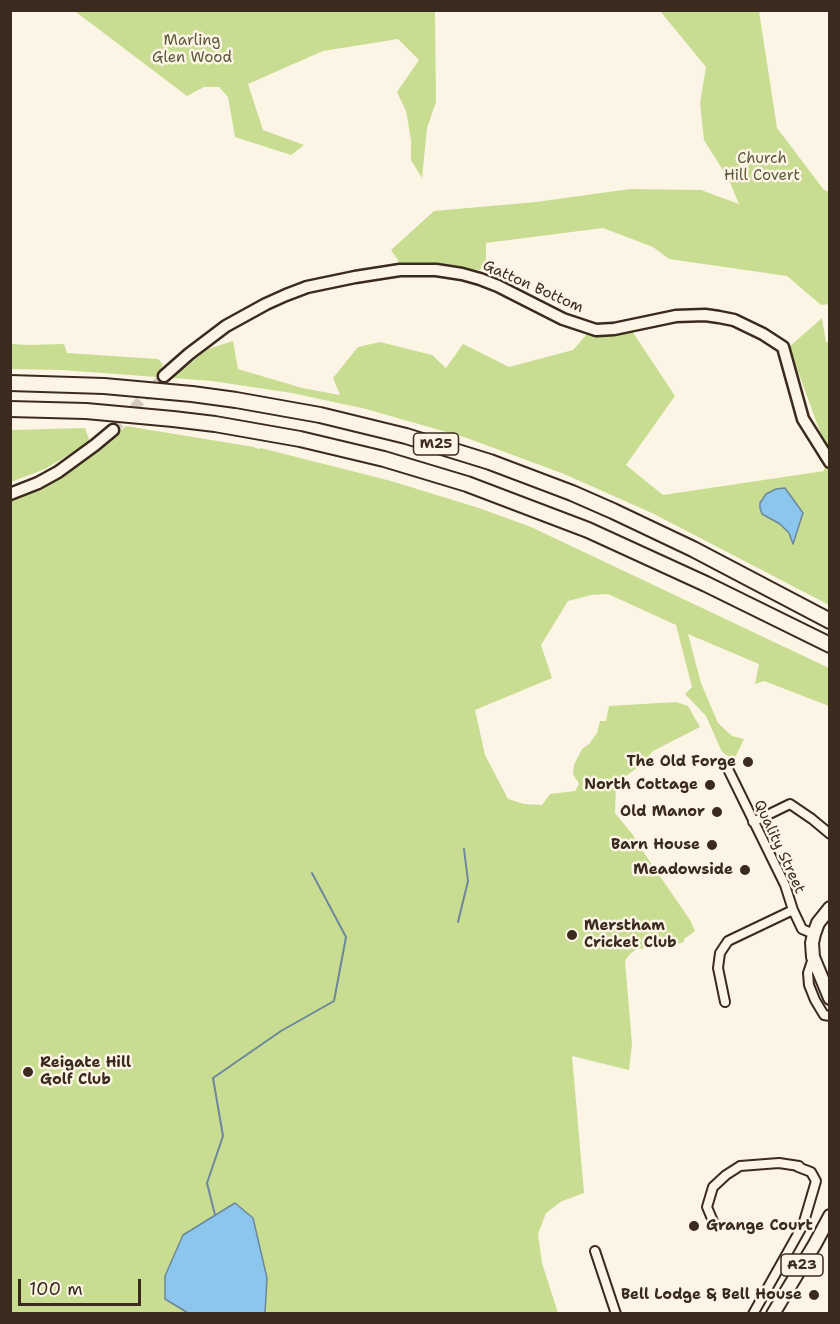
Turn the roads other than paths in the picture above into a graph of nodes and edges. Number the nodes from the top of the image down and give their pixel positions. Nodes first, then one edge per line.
1 (164, 376) tunnel mouth
2 (10, 383) edge
3 (10, 409) edge
4 (112, 430) tunnel mouth
5 (830, 462) edge
6 (10, 494) edge
7 (830, 621) edge
8 (830, 645) edge
9 (726, 765) dead end
10 (753, 822) junction
11 (830, 834) edge
12 (830, 908) edge
13 (793, 910) junction
14 (814, 934) junction
15 (813, 957) junction
16 (830, 998) edge
17 (725, 1002) dead end
18 (830, 1016) edge
19 (830, 1216) edge
20 (715, 1226) dead end
21 (595, 1251) dead end
22 (616, 1314) edge
23 (753, 1314) edge
24 (773, 1314) edge

1 - 5 street, Gatton Bottom
2 - 7 highway, M25
3 - 8 highway, M25
4 - 6 street
9 - 10 street, Quality Street
10 - 11 street
10 - 13 street, Quality Street
12 - 14 main road
13 - 14 street, Quality Street
13 - 17 street
14 - 15 main road
15 - 16 main road
15 - 18 street
19 - 24 main road, A23
20 - 23 street
21 - 22 street

